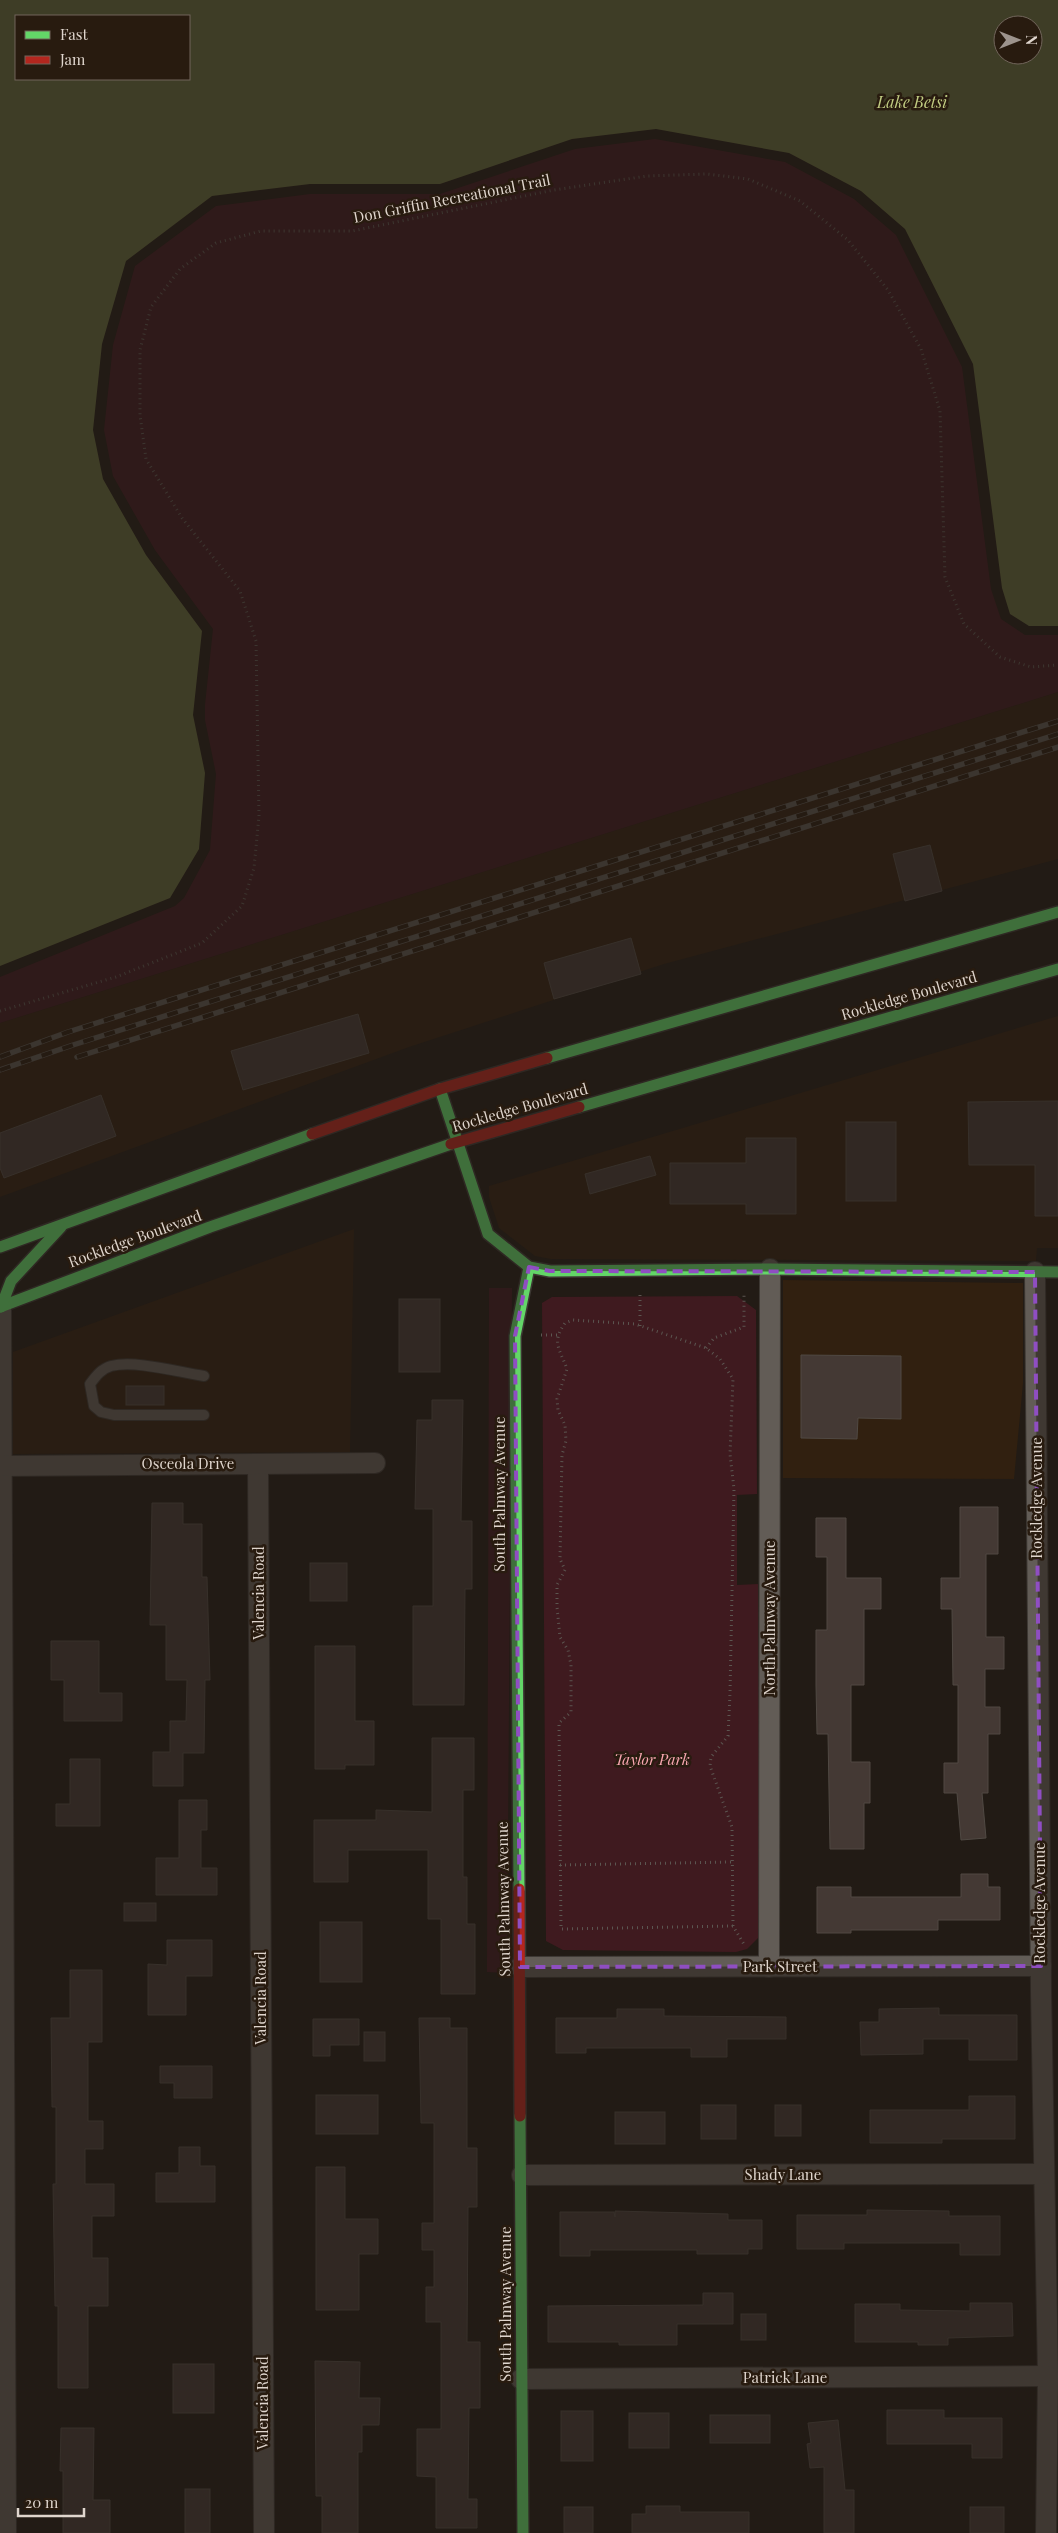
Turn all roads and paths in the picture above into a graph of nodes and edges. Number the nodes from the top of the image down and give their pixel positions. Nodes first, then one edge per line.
1 (1058, 665) edge
2 (1058, 912) edge
3 (1054, 965) edge
4 (0, 1011) edge
5 (440, 1090) junction
6 (458, 1142) junction
7 (66, 1222) junction
8 (0, 1246) edge
9 (529, 1267) junction
10 (770, 1269) junction
11 (1035, 1272) junction
12 (1058, 1272) edge
13 (744, 1291) dead end
14 (640, 1292) dead end
15 (0, 1307) edge
16 (640, 1326) junction
17 (706, 1348) junction
18 (204, 1376) dead end
19 (204, 1414) dead end
20 (375, 1463) dead end
21 (258, 1464) junction
22 (0, 1466) edge
23 (1, 1752) edge
24 (732, 1862) junction
25 (560, 1866) junction
26 (733, 1926) junction
27 (747, 1949) dead end
28 (1041, 1966) junction
29 (520, 1967) junction
30 (769, 1967) junction
31 (1043, 2174) junction
32 (522, 2175) junction
33 (1052, 2334) edge
34 (521, 2379) junction
35 (1051, 2387) edge
36 (6, 2533) edge
37 (264, 2533) edge
38 (523, 2533) edge
39 (1046, 2533) edge

1 - 4 path, Don Griffin Recreational Trail
2 - 5 main road
3 - 6 main road, Rockledge Boulevard
5 - 6 main road
5 - 7 main road
6 - 9 main road
6 - 15 main road, Rockledge Boulevard
7 - 8 main road
7 - 15 main road
9 - 10 main road
9 - 29 main road, South Palmway Avenue
10 - 11 main road
10 - 30 street, North Palmway Avenue
11 - 12 main road
11 - 28 street, Rockledge Avenue
13 - 17 path
14 - 16 path
15 - 22 street
16 - 17 path
16 - 25 path
17 - 24 path
18 - 19 lane
20 - 21 street, Osceola Drive
21 - 22 street, Osceola Drive
21 - 37 street, Valencia Road
22 - 23 street
23 - 36 street
24 - 25 path
24 - 26 path
25 - 26 path
26 - 27 path
28 - 30 street, Park Street
28 - 31 street, Rockledge Avenue
29 - 30 street, Park Street
29 - 32 main road, South Palmway Avenue
31 - 32 street, Shady Lane
31 - 33 street, Rockledge Avenue
32 - 34 main road, South Palmway Avenue
33 - 35 street, Rockledge Avenue
34 - 35 street, Patrick Lane
34 - 38 main road, South Palmway Avenue
35 - 39 street, Rockledge Avenue

